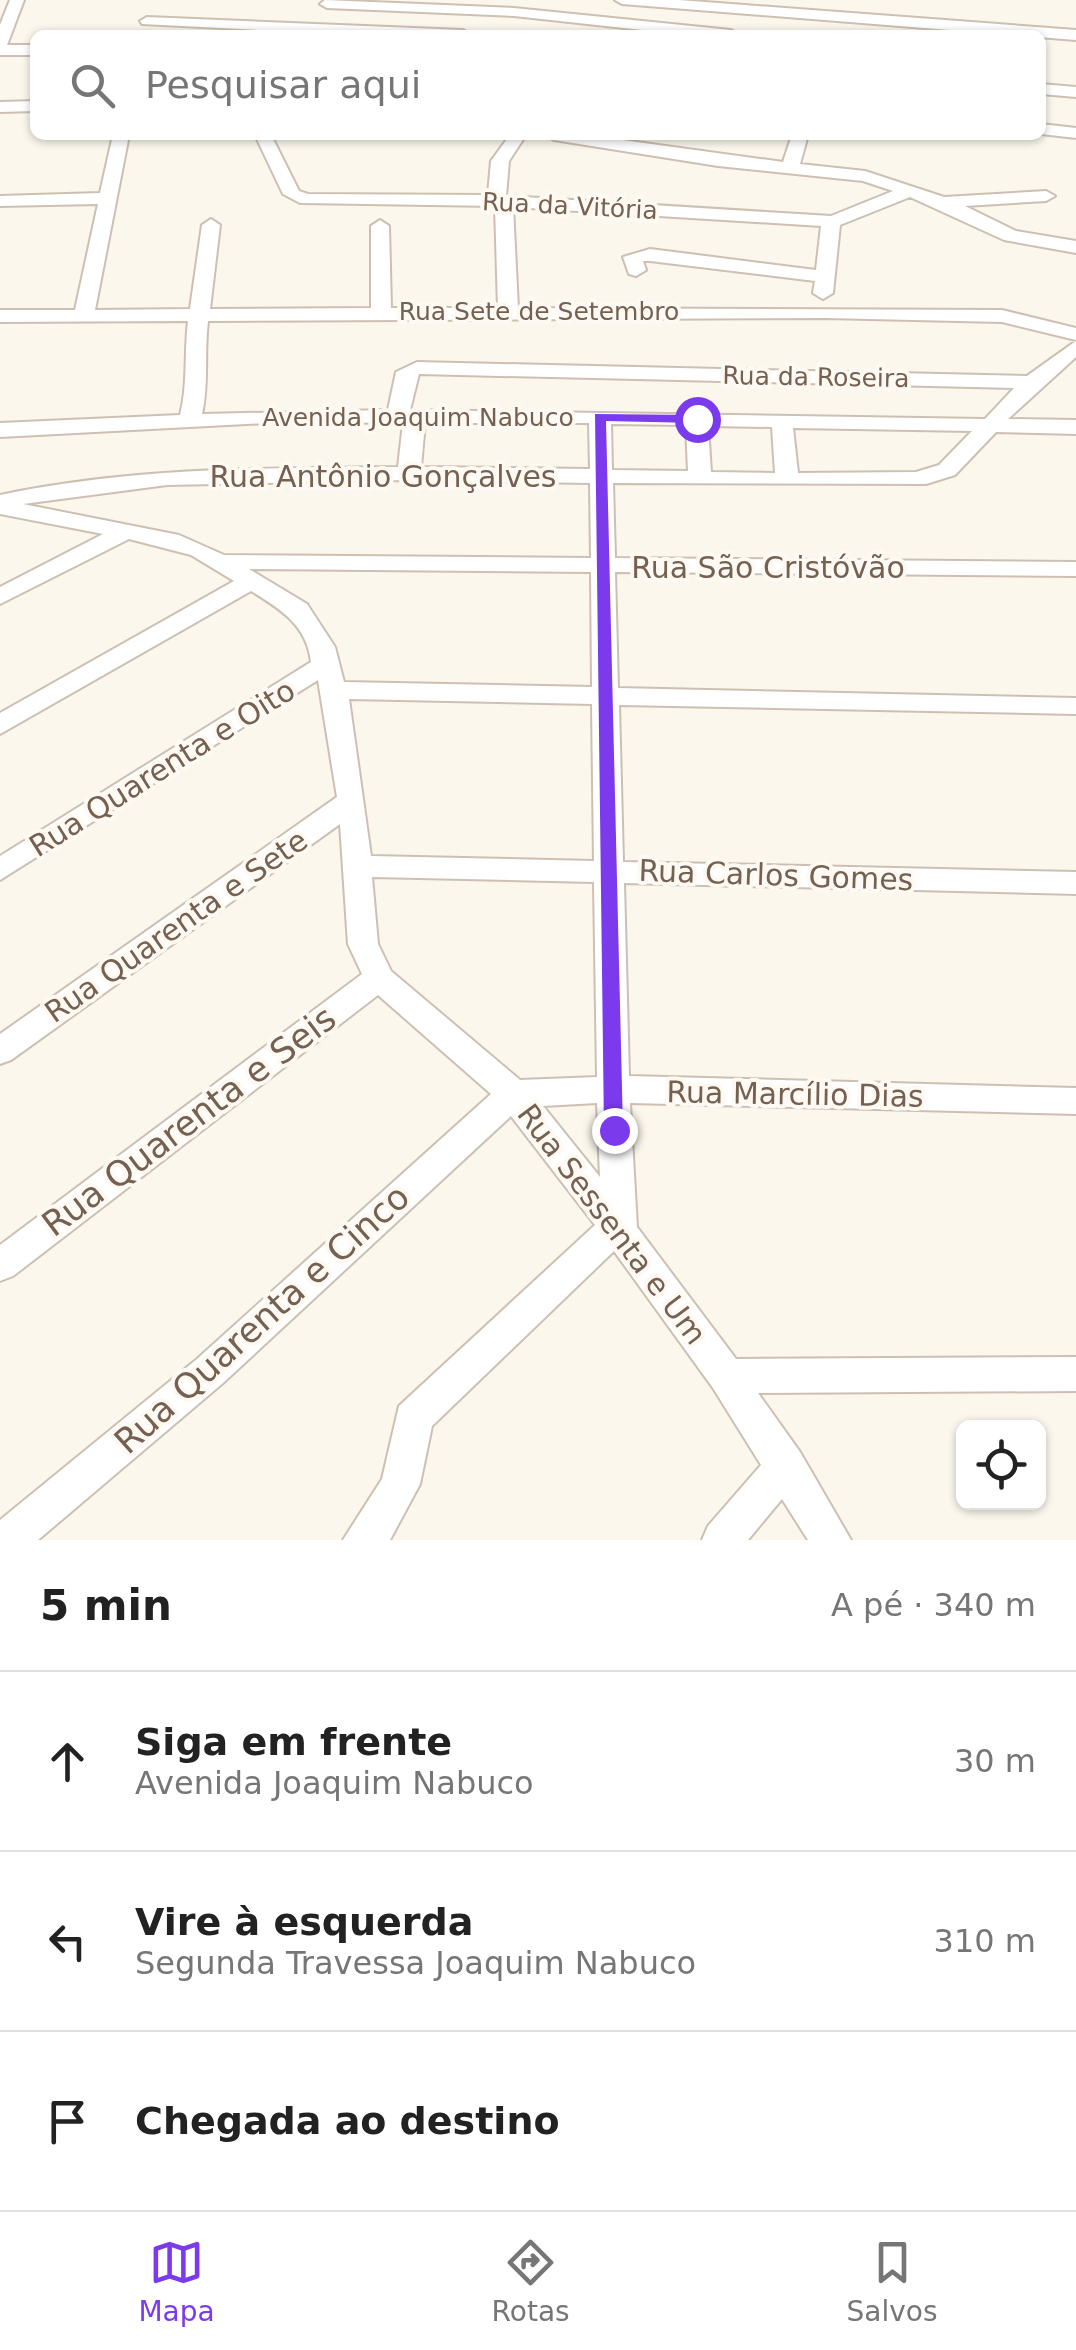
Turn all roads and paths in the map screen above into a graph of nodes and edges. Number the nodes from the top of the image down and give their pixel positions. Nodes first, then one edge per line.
1 (17, 0) edge
2 (150, 0) edge
3 (622, 0) edge
4 (326, 4) dead end
5 (480, 5) edge
6 (823, 8) edge
7 (146, 28) edge
8 (239, 30) edge
9 (689, 30) edge
10 (1029, 30) edge
11 (1046, 32) edge
12 (1076, 35) edge
13 (0, 48) edge
14 (30, 50) edge
15 (1046, 89) edge
16 (1076, 92) edge
17 (30, 106) edge
18 (0, 107) edge
19 (1046, 130) edge
20 (1076, 133) edge
21 (121, 140) edge
22 (265, 140) edge
23 (514, 140) edge
24 (591, 140) edge
25 (798, 140) edge
26 (790, 167) junction
27 (909, 191) junction
28 (1046, 196) dead end
29 (109, 198) junction
30 (500, 201) junction
31 (0, 202) edge
32 (942, 202) junction
33 (831, 220) junction
34 (211, 225) dead end
35 (380, 226) dead end
36 (1076, 247) edge
37 (636, 270) dead end
38 (822, 276) junction
39 (508, 311) junction
40 (381, 312) junction
41 (825, 312) junction
42 (84, 313) junction
43 (201, 313) junction
44 (0, 316) edge
45 (1076, 334) edge
46 (1076, 346) edge
47 (1032, 382) junction
48 (407, 416) junction
49 (600, 417) junction
50 (697, 419) junction
51 (190, 420) junction
52 (782, 422) junction
53 (988, 426) junction
54 (1076, 427) edge
55 (0, 430) edge
56 (409, 472) junction
57 (601, 477) junction
58 (700, 478) junction
59 (787, 479) junction
60 (0, 504) edge
61 (125, 532) junction
62 (220, 562) junction
63 (602, 566) junction
64 (1076, 569) edge
65 (251, 581) junction
66 (0, 597) edge
67 (329, 678) junction
68 (605, 695) junction
69 (1076, 706) edge
70 (0, 725) edge
71 (352, 802) junction
72 (356, 866) junction
73 (0, 870) edge
74 (610, 870) junction
75 (1076, 883) edge
76 (379, 978) junction
77 (0, 1051) edge
78 (614, 1089) junction
79 (513, 1094) junction
80 (1076, 1101) edge
81 (620, 1226) junction
82 (0, 1265) edge
83 (1076, 1374) edge
84 (726, 1376) junction
85 (786, 1465) junction
86 (7, 1540) edge
87 (363, 1540) edge
88 (722, 1540) edge
89 (832, 1540) edge

1 - 13 street
2 - 7 street
3 - 6 street
4 - 5 street
5 - 9 street
6 - 10 street
7 - 8 street
11 - 12 street
13 - 14 street
15 - 16 street
17 - 18 street
19 - 20 street
21 - 29 street
22 - 30 street, Rua da Vitória
23 - 30 street
24 - 26 street
25 - 26 street
26 - 27 street
27 - 32 street
27 - 33 street, Rua da Vitória
28 - 32 street
29 - 31 street
29 - 42 street
30 - 33 street, Rua da Vitória
30 - 39 street
32 - 36 street
33 - 38 street
34 - 43 street
35 - 40 street
37 - 38 street
38 - 41 street
39 - 40 street, Rua Sete de Setembro
39 - 41 street, Rua Sete de Setembro
40 - 43 street, Rua Sete de Setembro
41 - 45 street, Rua Sete de Setembro
42 - 43 street, Rua Sete de Setembro
42 - 44 street, Rua Sete de Setembro
43 - 51 street
46 - 47 street, Rua Antônio Gonçalves
47 - 48 street, Rua da Roseira
47 - 53 street, Rua Antônio Gonçalves
48 - 49 street, Avenida Joaquim Nabuco
48 - 51 street, Avenida Joaquim Nabuco
48 - 56 street
49 - 50 street, Avenida Joaquim Nabuco
49 - 57 street
50 - 52 street, Avenida Joaquim Nabuco
50 - 58 street
51 - 55 street, Avenida Joaquim Nabuco
52 - 53 street, Avenida Joaquim Nabuco
52 - 59 street
53 - 54 street, Avenida Joaquim Nabuco
53 - 59 street, Rua Antônio Gonçalves
56 - 57 street, Rua Antônio Gonçalves
56 - 60 street, Rua Antônio Gonçalves
57 - 58 street, Rua Antônio Gonçalves
57 - 63 street
58 - 59 street, Rua Antônio Gonçalves
60 - 61 street, Rua Sessenta e Um
61 - 62 street, Rua Sessenta e Um
61 - 66 street
62 - 63 street, Rua São Cristóvão
62 - 65 street, Rua Sessenta e Um
63 - 64 street, Rua São Cristóvão
63 - 68 street
65 - 67 street, Rua Sessenta e Um
65 - 70 street
67 - 68 street
67 - 71 street, Rua Sessenta e Um
67 - 73 street, Rua Quarenta e Oito
68 - 69 street
68 - 74 street
71 - 72 street, Rua Sessenta e Um
71 - 77 street, Rua Quarenta e Sete
72 - 74 street, Rua Carlos Gomes
72 - 76 street, Rua Sessenta e Um
74 - 75 street, Rua Carlos Gomes
74 - 78 street
76 - 79 street, Rua Sessenta e Um
76 - 82 street, Rua Quarenta e Seis
78 - 79 street, Rua Marcílio Dias
78 - 80 street, Rua Marcílio Dias
78 - 81 street
79 - 81 street, Rua Sessenta e Um
79 - 86 street, Rua Quarenta e Cinco
81 - 84 street, Rua Sessenta e Um
81 - 87 street
83 - 84 street
84 - 85 street, Rua Sessenta e Um
85 - 88 street
85 - 89 street, Rua Sessenta e Um

